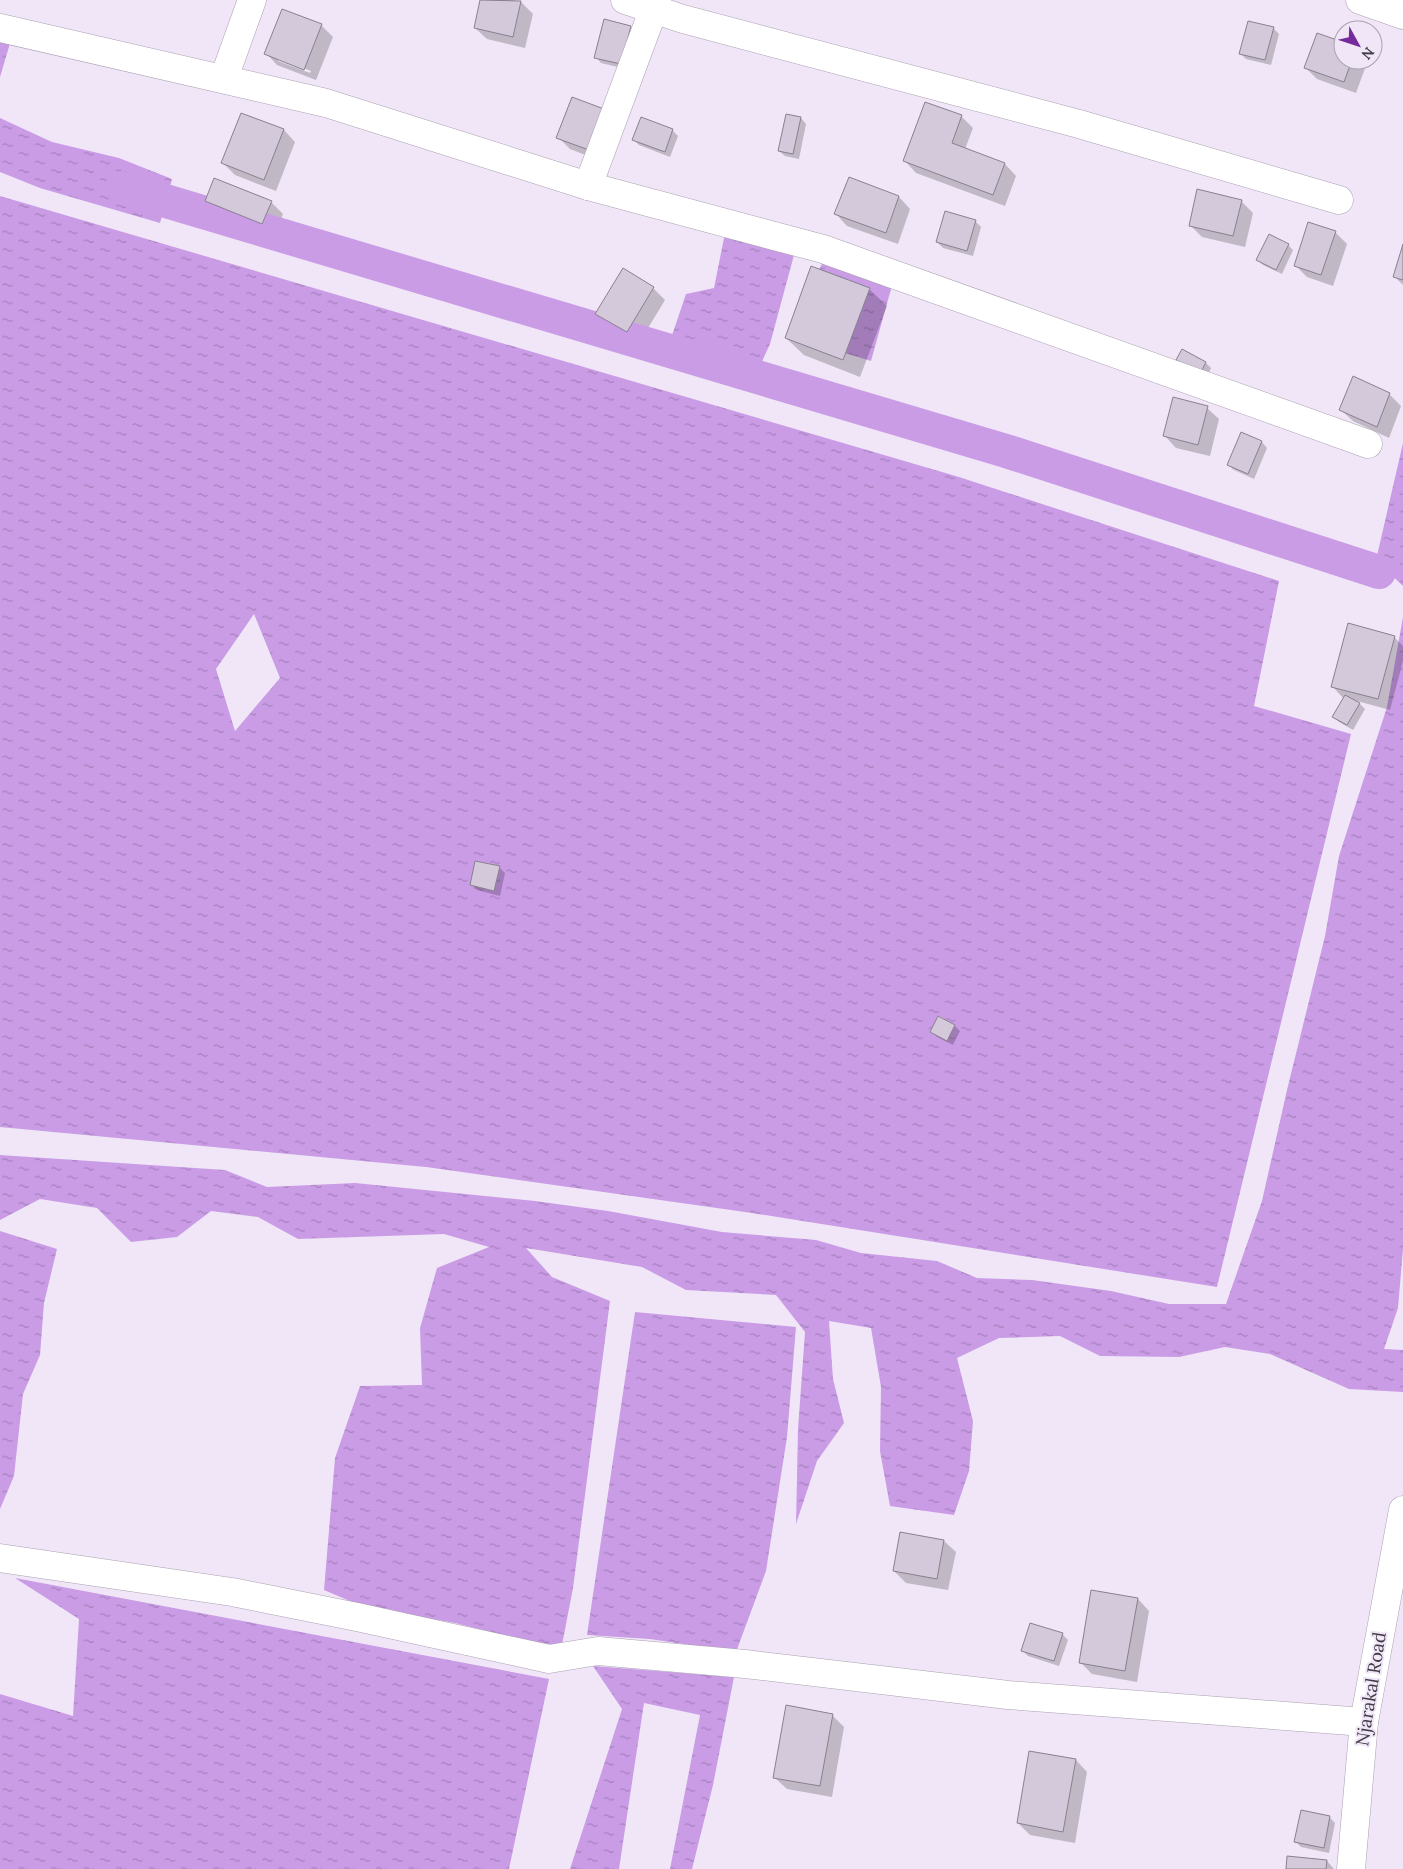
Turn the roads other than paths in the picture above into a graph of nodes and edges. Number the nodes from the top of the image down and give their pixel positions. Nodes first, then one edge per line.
1 (252, 0) edge
2 (625, 0) edge
3 (1360, 0) edge
4 (656, 5) edge
5 (1403, 15) edge
6 (0, 28) edge
7 (224, 78) junction
8 (588, 186) junction
9 (1339, 200) dead end
10 (1368, 444) dead end
11 (1403, 1510) edge
12 (0, 1558) edge
13 (1364, 1722) junction
14 (1351, 1869) edge

1 - 7 street
2 - 4 street
3 - 5 street
4 - 8 street
4 - 9 street
6 - 7 street
7 - 8 street
8 - 10 street
11 - 13 street, Njarakal Road
12 - 13 street
13 - 14 street, Njarakal Road

